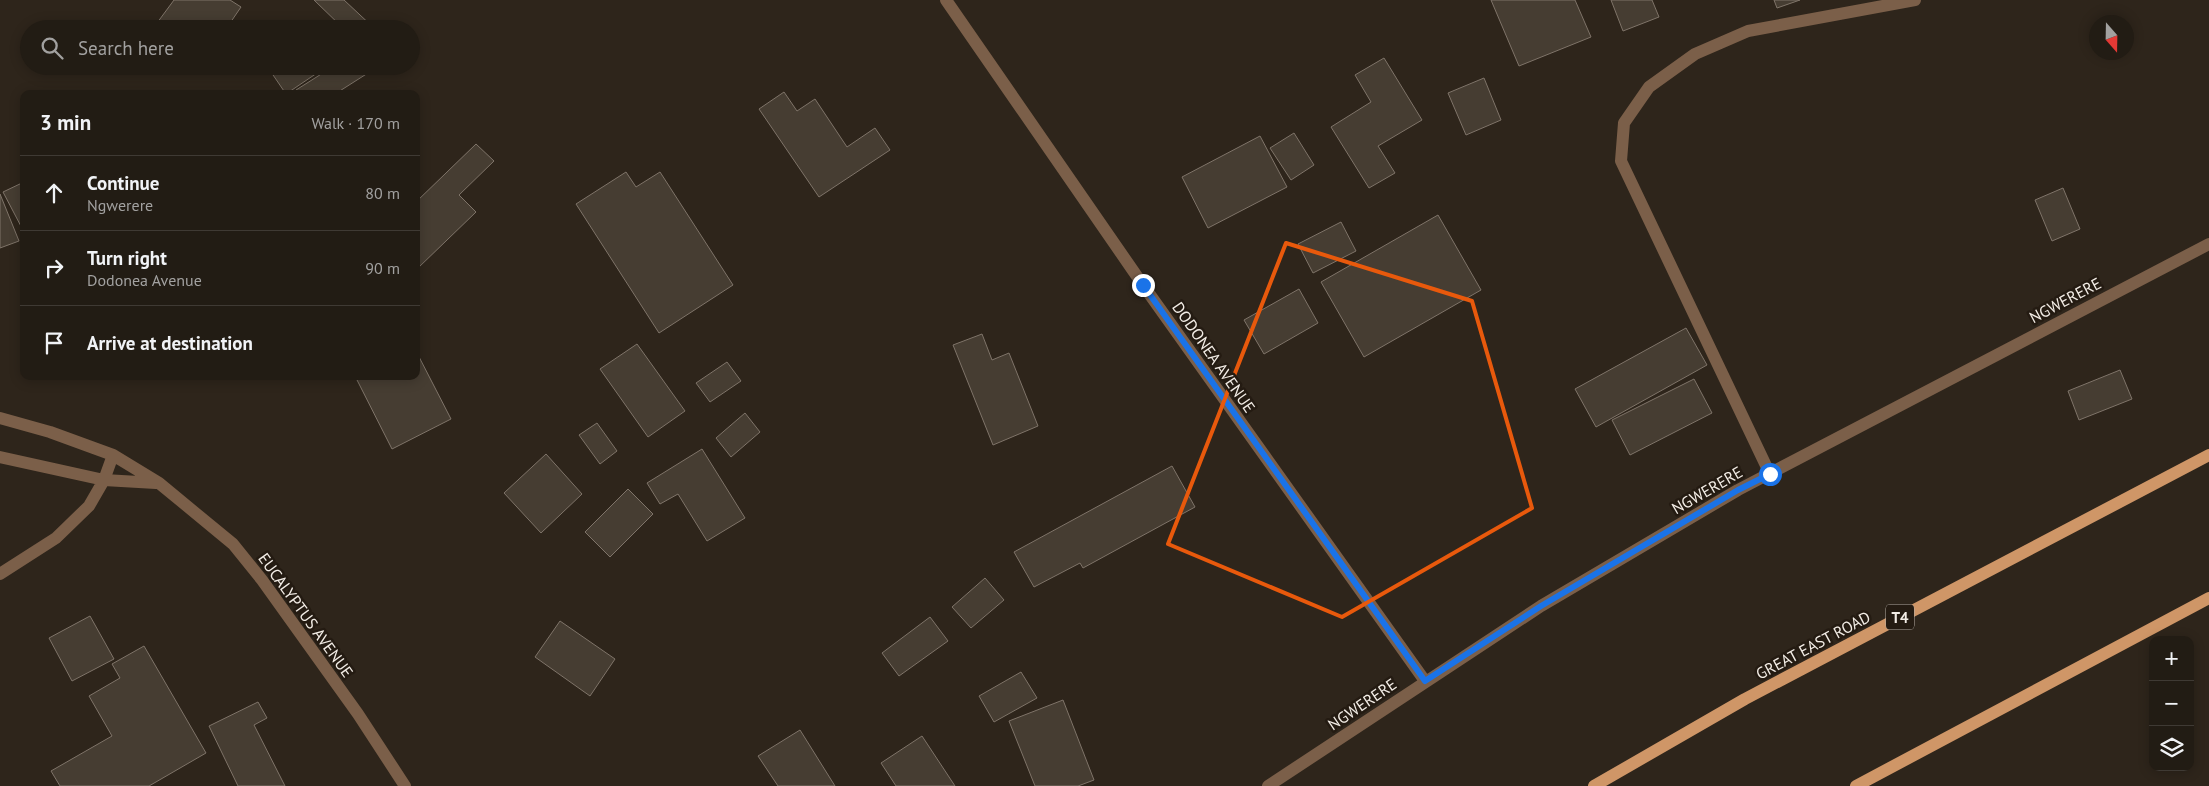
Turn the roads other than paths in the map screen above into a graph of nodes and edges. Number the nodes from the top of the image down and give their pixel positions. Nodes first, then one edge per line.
1 (946, 0) edge
2 (1915, 0) edge
3 (2209, 244) edge
4 (0, 418) edge
5 (113, 455) junction
6 (2209, 455) edge
7 (0, 457) edge
8 (1770, 474) junction
9 (104, 480) junction
10 (159, 483) junction
11 (0, 574) edge
12 (2209, 598) edge
13 (1425, 681) junction
14 (405, 786) edge
15 (1268, 786) edge
16 (1594, 786) edge
17 (1856, 786) edge

1 - 13 street, DODONEA AVENUE
2 - 8 street
3 - 8 street, NGWERERE
4 - 5 street, EUCALYPTUS AVENUE
5 - 9 street
5 - 10 street, EUCALYPTUS AVENUE
6 - 16 main road, GREAT EAST ROAD / T4
7 - 9 street
8 - 13 street, NGWERERE
9 - 10 street
9 - 11 street
10 - 14 street, EUCALYPTUS AVENUE
12 - 17 main road
13 - 15 street, NGWERERE

